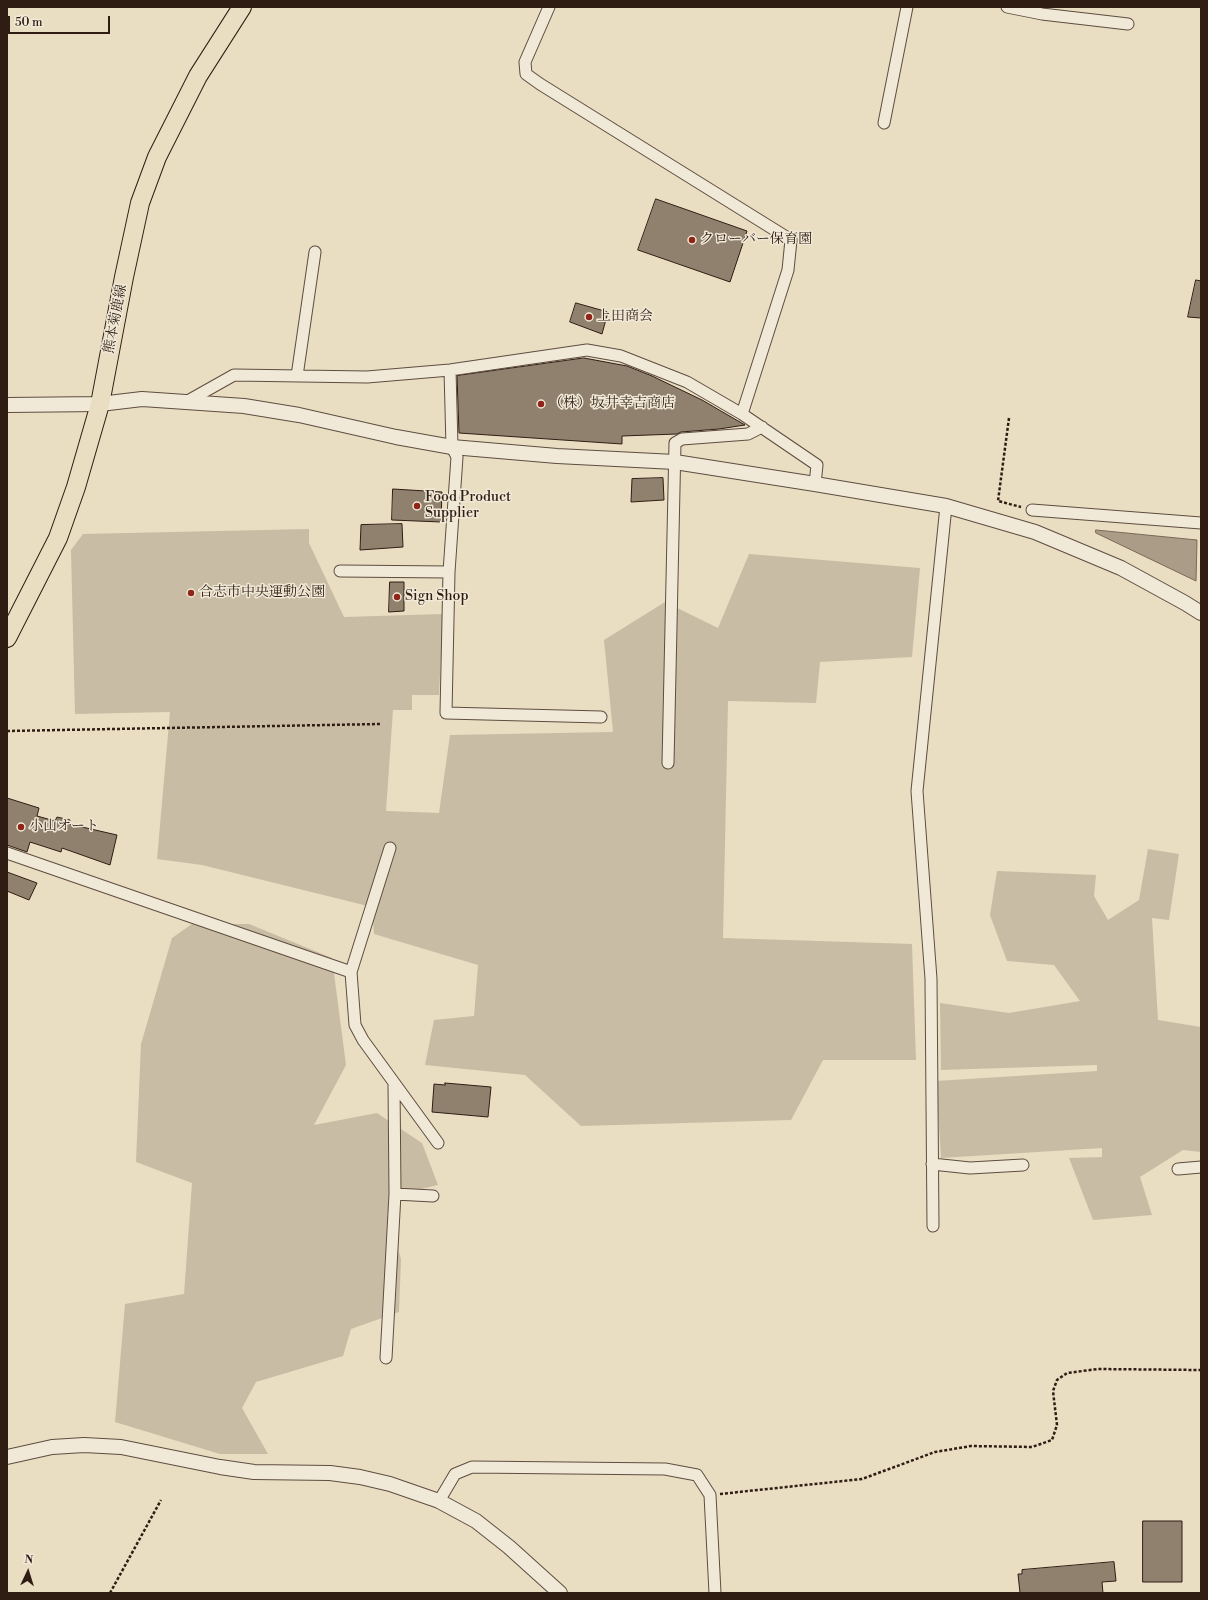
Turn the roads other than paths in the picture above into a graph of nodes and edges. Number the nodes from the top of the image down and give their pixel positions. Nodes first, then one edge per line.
1 (242, 7) edge
2 (549, 7) edge
3 (907, 7) edge
4 (1007, 7) edge
5 (1042, 10) edge
6 (1128, 24) dead end
7 (884, 123) dead end
8 (315, 252) dead end
9 (450, 370) junction
10 (297, 376) junction
11 (186, 402) junction
12 (100, 404) junction
13 (7, 405) edge
14 (742, 414) junction
15 (762, 428) junction
16 (452, 447) junction
17 (674, 462) junction
18 (815, 484) junction
19 (946, 506) junction
20 (1032, 510) road end
21 (1201, 523) edge
22 (340, 571) dead end
23 (449, 572) junction
24 (1201, 614) edge
25 (7, 638) edge
26 (601, 717) dead end
27 (668, 763) dead end
28 (390, 848) dead end
29 (7, 853) edge
30 (351, 972) junction
31 (394, 1083) junction
32 (438, 1143) dead end
33 (932, 1164) junction
34 (1023, 1165) dead end
35 (1201, 1167) edge
36 (1178, 1169) dead end
37 (395, 1194) junction
38 (433, 1196) dead end
39 (933, 1226) dead end
40 (386, 1358) dead end
41 (7, 1457) edge
42 (439, 1501) junction
43 (560, 1593) edge
44 (715, 1593) edge

1 - 12 main road, 熊本菊鹿線
2 - 14 street
3 - 7 street
4 - 5 street
5 - 6 street
8 - 10 street
9 - 10 street
9 - 14 street
9 - 16 street
10 - 11 street
11 - 12 street
11 - 16 street
12 - 13 street
12 - 25 main road, 熊本菊鹿線
14 - 15 street
15 - 17 street
15 - 18 street
16 - 17 street
16 - 23 street
17 - 18 street
17 - 27 street
18 - 19 street
19 - 24 street
19 - 33 street
20 - 21 street
22 - 23 street
23 - 26 street
28 - 30 street
29 - 30 street
30 - 31 street
31 - 32 street
31 - 37 street
33 - 34 street
33 - 39 street
35 - 36 street
37 - 38 street
37 - 40 street
41 - 42 street
42 - 43 street
42 - 44 street

